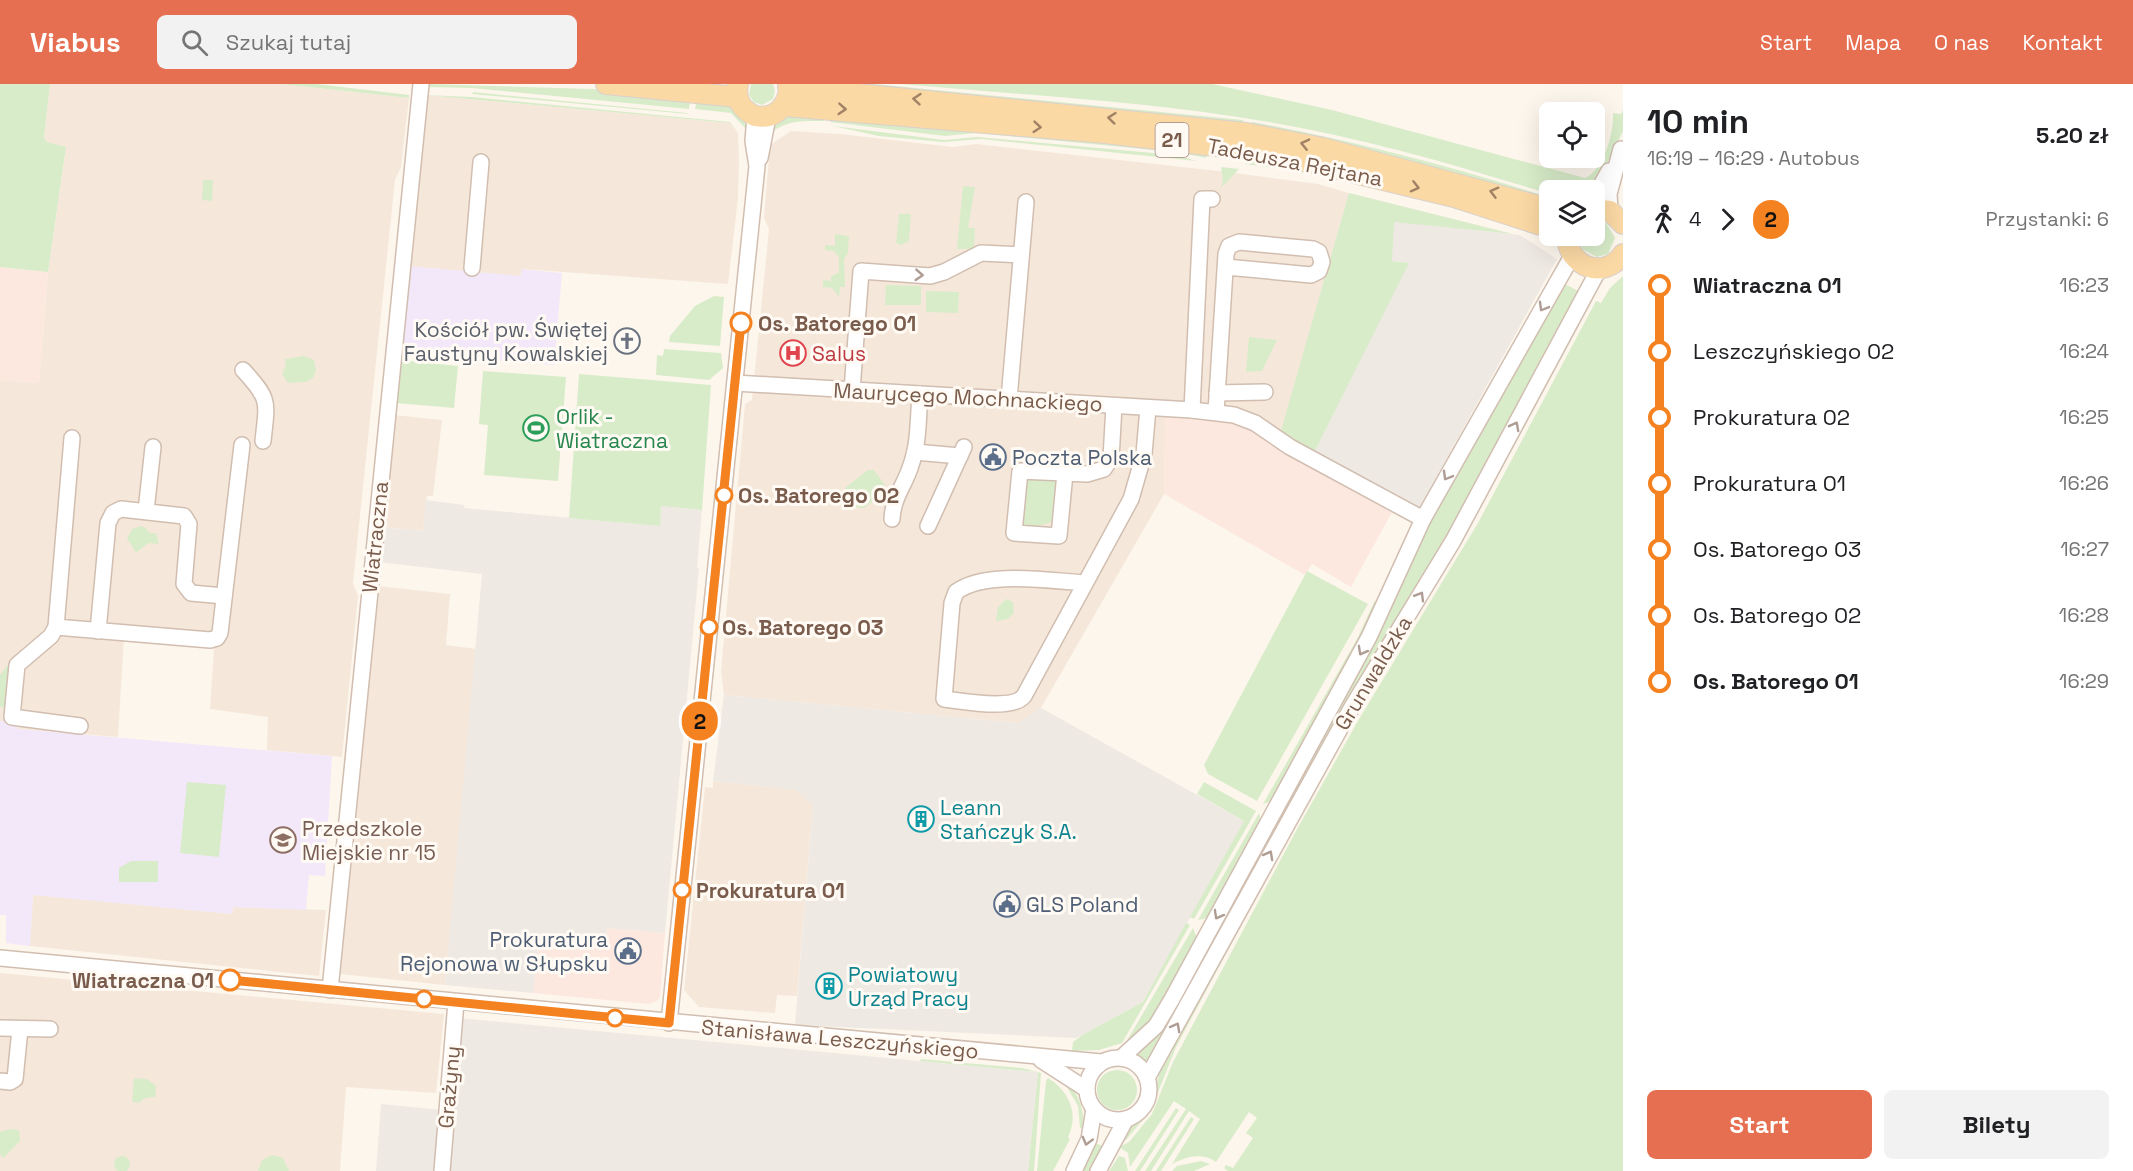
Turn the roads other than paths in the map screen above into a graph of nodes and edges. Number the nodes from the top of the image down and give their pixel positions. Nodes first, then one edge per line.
1 (421, 84) edge
2 (606, 84) edge
3 (737, 90) edge
4 (776, 102) edge
5 (1622, 147) edge
6 (481, 162) dead end
7 (1604, 180) edge
8 (1212, 199) dead end
9 (1026, 202) dead end
10 (1539, 206) edge
11 (1609, 215) edge
12 (1539, 224) edge
13 (1570, 246) edge
14 (1623, 254) edge
15 (1021, 255) junction
16 (1572, 256) junction
17 (1226, 267) junction
18 (472, 268) dead end
19 (1599, 269) junction
20 (243, 370) dead end
21 (735, 383) junction
22 (852, 390) junction
23 (1265, 392) dead end
24 (1218, 393) junction
25 (920, 394) junction
26 (1009, 399) junction
27 (1114, 406) junction
28 (1148, 408) junction
29 (1196, 410) junction
30 (1216, 412) junction
31 (72, 438) dead end
32 (263, 441) dead end
33 (242, 445) dead end
34 (153, 447) dead end
35 (915, 452) junction
36 (1065, 473) junction
37 (146, 511) junction
38 (892, 519) dead end
39 (1423, 519) junction
40 (928, 526) dead end
41 (1085, 583) junction
42 (224, 596) junction
43 (56, 627) junction
44 (98, 631) junction
45 (80, 726) dead end
46 (0, 958) edge
47 (330, 990) junction
48 (456, 1002) junction
49 (669, 1023) junction
50 (0, 1028) edge
51 (20, 1029) junction
52 (50, 1029) dead end
53 (1036, 1057) junction
54 (1121, 1058) junction
55 (1101, 1062) junction
56 (1147, 1078) junction
57 (0, 1081) edge
58 (1086, 1089) junction
59 (1094, 1109) junction
60 (1126, 1119) junction
61 (442, 1171) edge
62 (1074, 1171) edge
63 (1098, 1171) edge

1 - 47 street, Wiatraczna
2 - 3 main road
3 - 4 main road
10 -> 4 main road, Tadeusza Rejtana / 21
4 -> 12 main road, Tadeusza Rejtana / 21
4 - 21 street
5 - 7 street
5 - 11 street
6 - 18 street
8 - 29 street
9 - 15 street
13 - 16 main road
14 - 19 main road
22 -> 15 street
15 - 26 street
16 - 19 main road
16 -> 39 street, Grunwaldzka
17 - 17 street
17 - 24 street
56 -> 19 street, Grunwaldzka
20 - 32 street
21 - 22 street, Maurycego Mochnackiego
21 - 49 street
22 - 25 street, Maurycego Mochnackiego
23 - 24 street
24 - 30 street
25 - 26 street, Maurycego Mochnackiego
25 - 35 street
26 - 27 street, Maurycego Mochnackiego
27 - 28 street, Maurycego Mochnackiego
27 - 36 street
28 - 29 street, Maurycego Mochnackiego
28 - 41 street
29 - 30 street, Maurycego Mochnackiego
30 - 39 street, Maurycego Mochnackiego
31 - 43 street
33 - 42 street
34 - 37 street
35 - 38 street
35 - 40 street
36 - 36 street
37 - 42 street
37 - 44 street
39 -> 54 street, Grunwaldzka
41 - 41 street
42 - 44 street
43 - 44 street
43 - 45 street
46 - 47 street, Stanisława Leszczyńskiego
47 - 48 street, Stanisława Leszczyńskiego
48 - 49 street, Stanisława Leszczyńskiego
48 - 61 street, Grażyny
49 - 53 street, Stanisława Leszczyńskiego
50 - 51 street
51 - 52 street
51 - 57 street
53 - 55 street, Stanisława Leszczyńskiego
53 - 58 street, Stanisława Leszczyńskiego
54 - 55 street
54 - 56 street
55 - 58 street
56 - 60 street
58 - 59 street
59 - 60 street
59 -> 62 street
60 - 63 street

